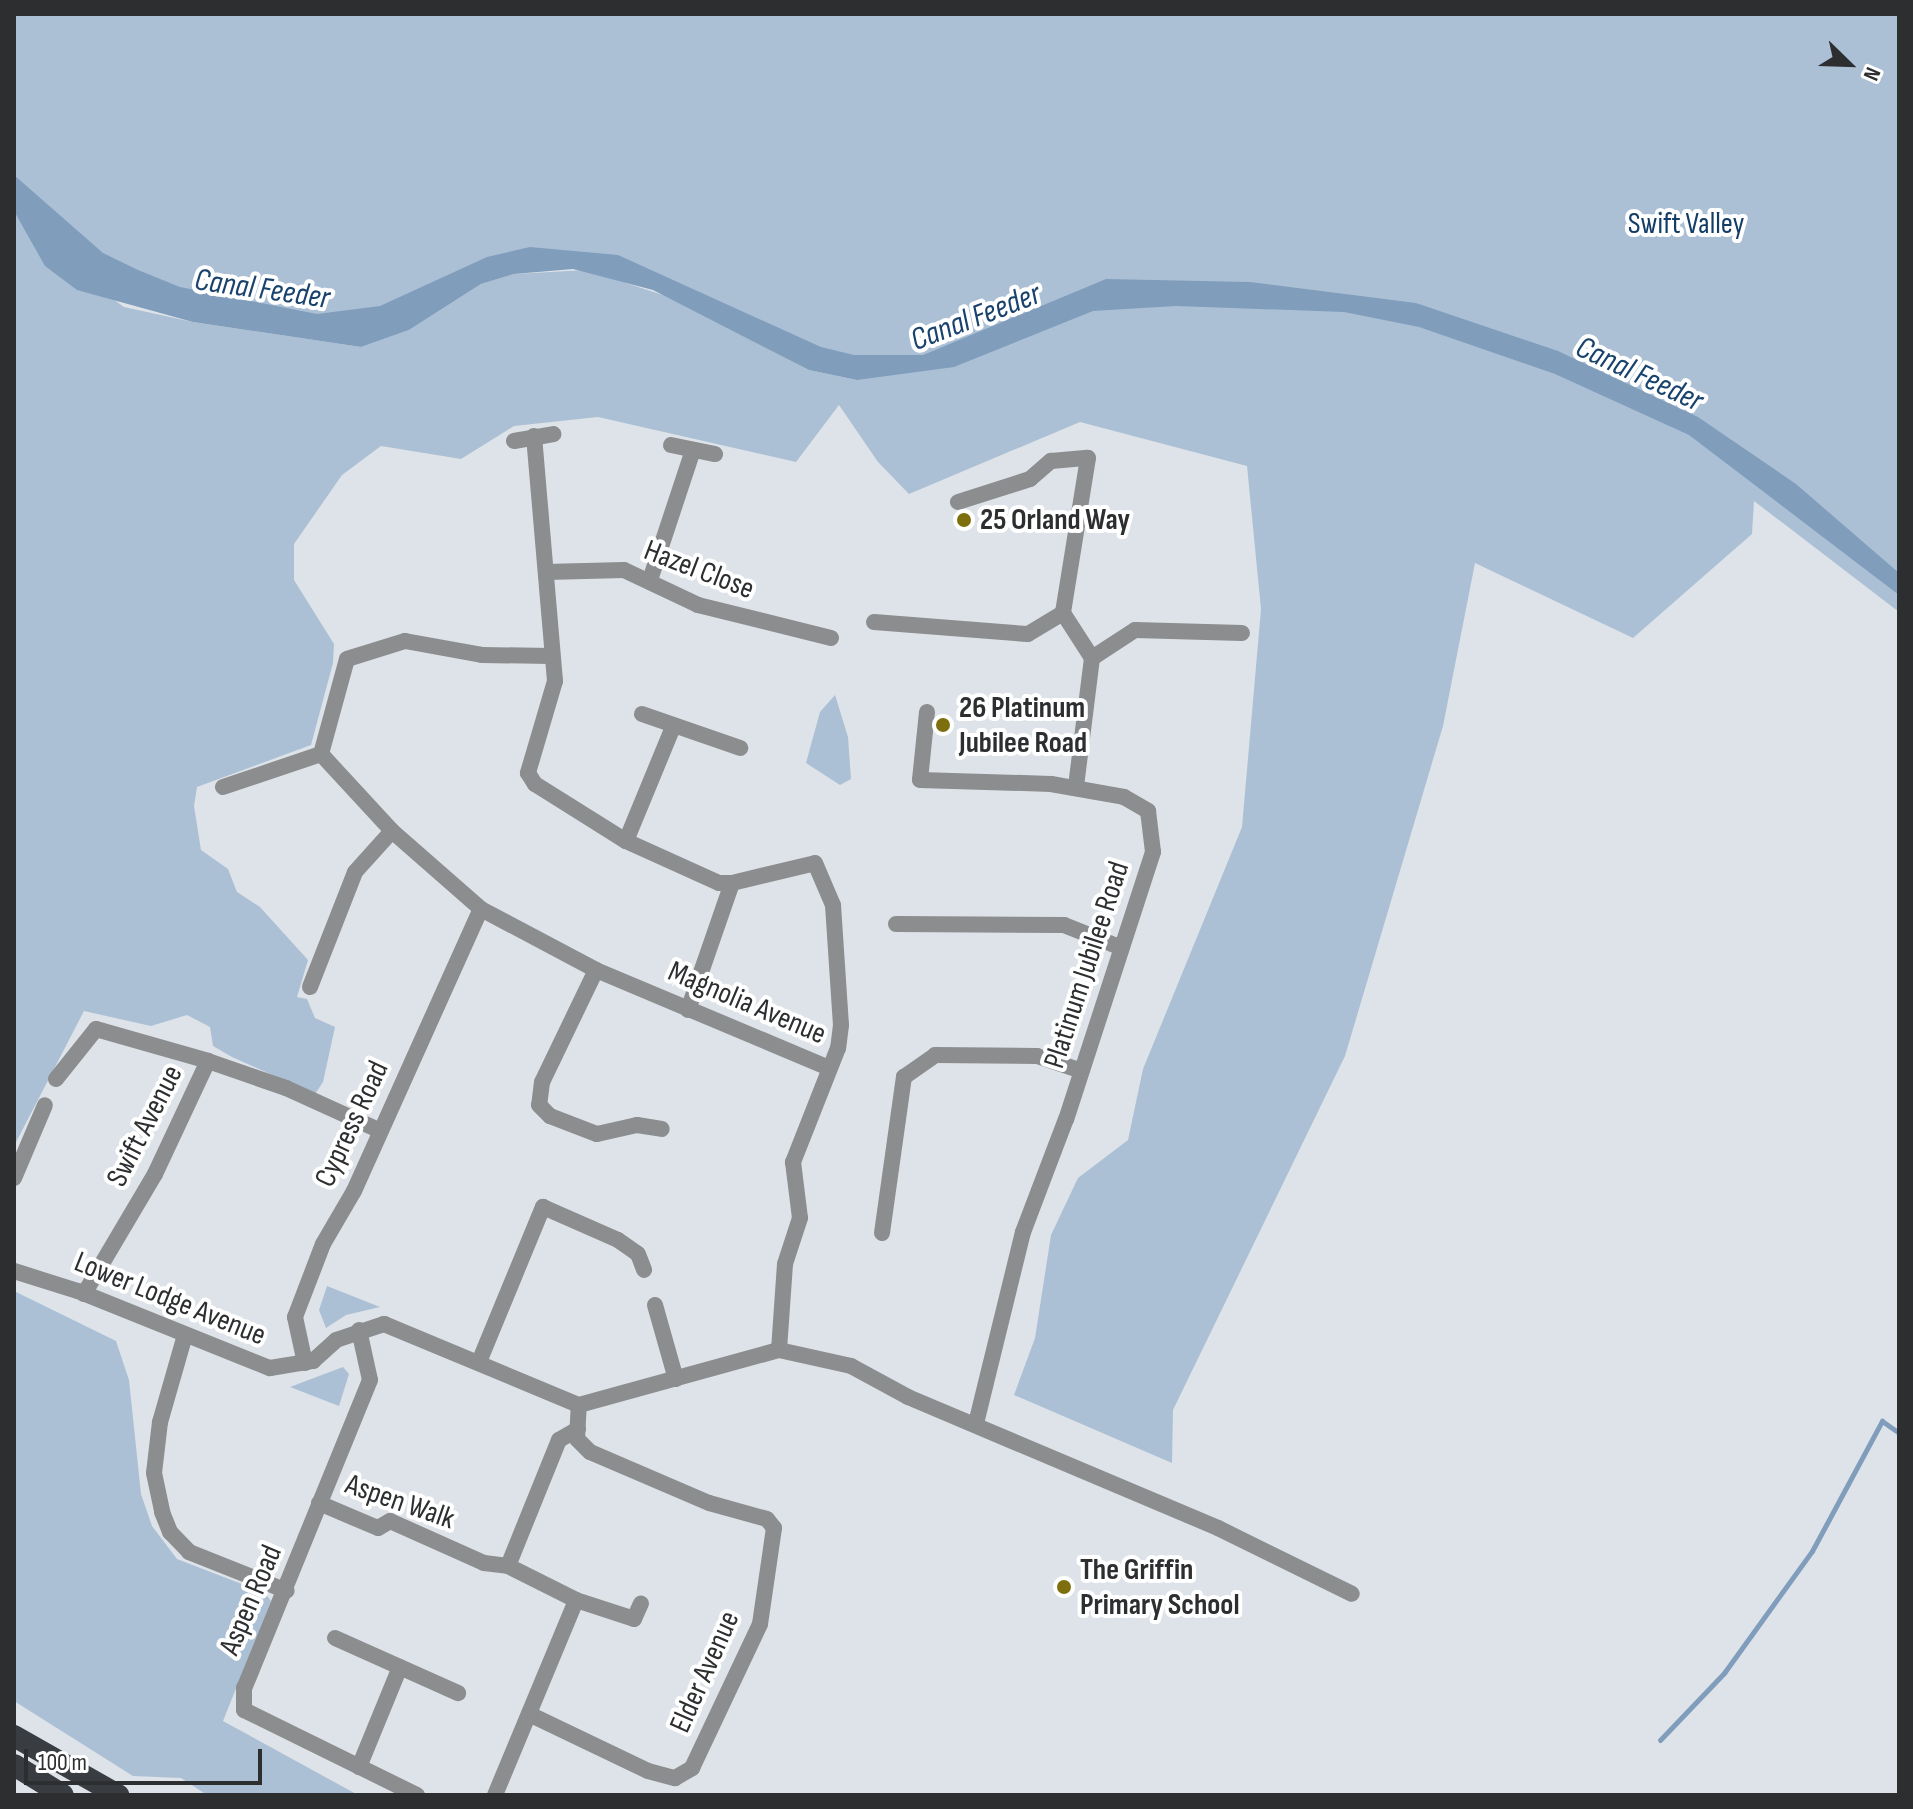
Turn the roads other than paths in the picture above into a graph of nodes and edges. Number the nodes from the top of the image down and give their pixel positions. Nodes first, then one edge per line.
1 (553, 434) dead end
2 (534, 436) junction
3 (514, 441) dead end
4 (671, 445) dead end
5 (693, 450) junction
6 (715, 454) dead end
7 (958, 502) dead end
8 (546, 572) junction
9 (650, 580) junction
10 (1063, 613) junction
11 (874, 622) dead end
12 (1242, 633) dead end
13 (831, 638) dead end
14 (551, 656) junction
15 (1092, 658) junction
16 (927, 712) dead end
17 (642, 714) dead end
18 (673, 727) junction
19 (740, 748) dead end
20 (321, 754) junction
21 (1076, 786) junction
22 (223, 787) dead end
23 (392, 831) junction
24 (626, 841) junction
25 (732, 883) junction
26 (481, 909) junction
27 (896, 924) dead end
28 (1122, 948) junction
29 (596, 970) junction
30 (310, 987) dead end
31 (688, 1010) junction
32 (208, 1061) junction
33 (829, 1068) junction
34 (1082, 1071) junction
35 (56, 1079) dead end
36 (45, 1105) dead end
37 (662, 1129) dead end
38 (381, 1131) junction
39 (14, 1178) edge
40 (882, 1233) dead end
41 (644, 1270) dead end
42 (14, 1271) edge
43 (84, 1294) junction
44 (655, 1305) dead end
45 (359, 1330) junction
46 (185, 1335) junction
47 (779, 1350) junction
48 (479, 1362) junction
49 (305, 1363) junction
50 (676, 1379) junction
51 (579, 1405) junction
52 (976, 1424) junction
53 (578, 1429) junction
54 (319, 1503) junction
55 (508, 1566) junction
56 (287, 1591) junction
57 (1352, 1594) dead end
58 (576, 1600) junction
59 (641, 1603) dead end
60 (335, 1638) dead end
61 (400, 1667) junction
62 (458, 1693) dead end
63 (529, 1714) junction
64 (14, 1736) edge
65 (14, 1765) edge
66 (359, 1767) junction
67 (63, 1795) edge
68 (118, 1795) edge
69 (417, 1795) edge
70 (495, 1795) edge

1 - 2 street
2 - 3 street
2 - 8 street
4 - 5 street
5 - 6 street
5 - 9 street
7 - 10 street
8 - 9 street, Hazel Close
8 - 14 street
9 - 13 street, Hazel Close
10 - 11 street
10 - 15 street
12 - 15 street
14 - 20 street
14 - 24 street
15 - 21 street
16 - 21 street, Platinum Jubilee Road
17 - 18 street
18 - 19 street
18 - 24 street
20 - 22 street
20 - 23 street, Magnolia Avenue
21 - 28 street, Platinum Jubilee Road
23 - 26 street, Magnolia Avenue
23 - 30 street
24 - 25 street
25 - 31 street
25 - 33 street
26 - 29 street, Magnolia Avenue
26 - 38 street, Cypress Road
27 - 28 street
28 - 34 street, Platinum Jubilee Road
29 - 31 street, Magnolia Avenue
29 - 37 street
31 - 33 street, Magnolia Avenue
32 - 35 street
32 - 38 street, Swift Avenue
32 - 43 street, Swift Avenue
33 - 47 street, Magnolia Avenue
34 - 40 street
34 - 52 street, Platinum Jubilee Road
36 - 39 street
38 - 49 street, Cypress Road
41 - 48 street
42 - 43 street, Lower Lodge Avenue
43 - 46 street, Lower Lodge Avenue
44 - 50 street
45 - 48 street, Lower Lodge Avenue
45 - 49 street, Lower Lodge Avenue
45 - 54 street, Aspen Road
46 - 49 street, Lower Lodge Avenue
46 - 56 street
47 - 50 street
47 - 52 street
48 - 51 street, Lower Lodge Avenue
50 - 51 street
51 - 53 street
52 - 57 street
53 - 55 street
53 - 63 street, Elder Avenue
54 - 55 street, Aspen Walk
54 - 56 street, Aspen Road
55 - 58 street
56 - 66 street, Aspen Road
58 - 59 street
58 - 63 street
60 - 61 street
61 - 62 street
61 - 66 street
63 - 70 street
64 - 68 highway
65 - 67 highway
66 - 69 street, Aspen Road

